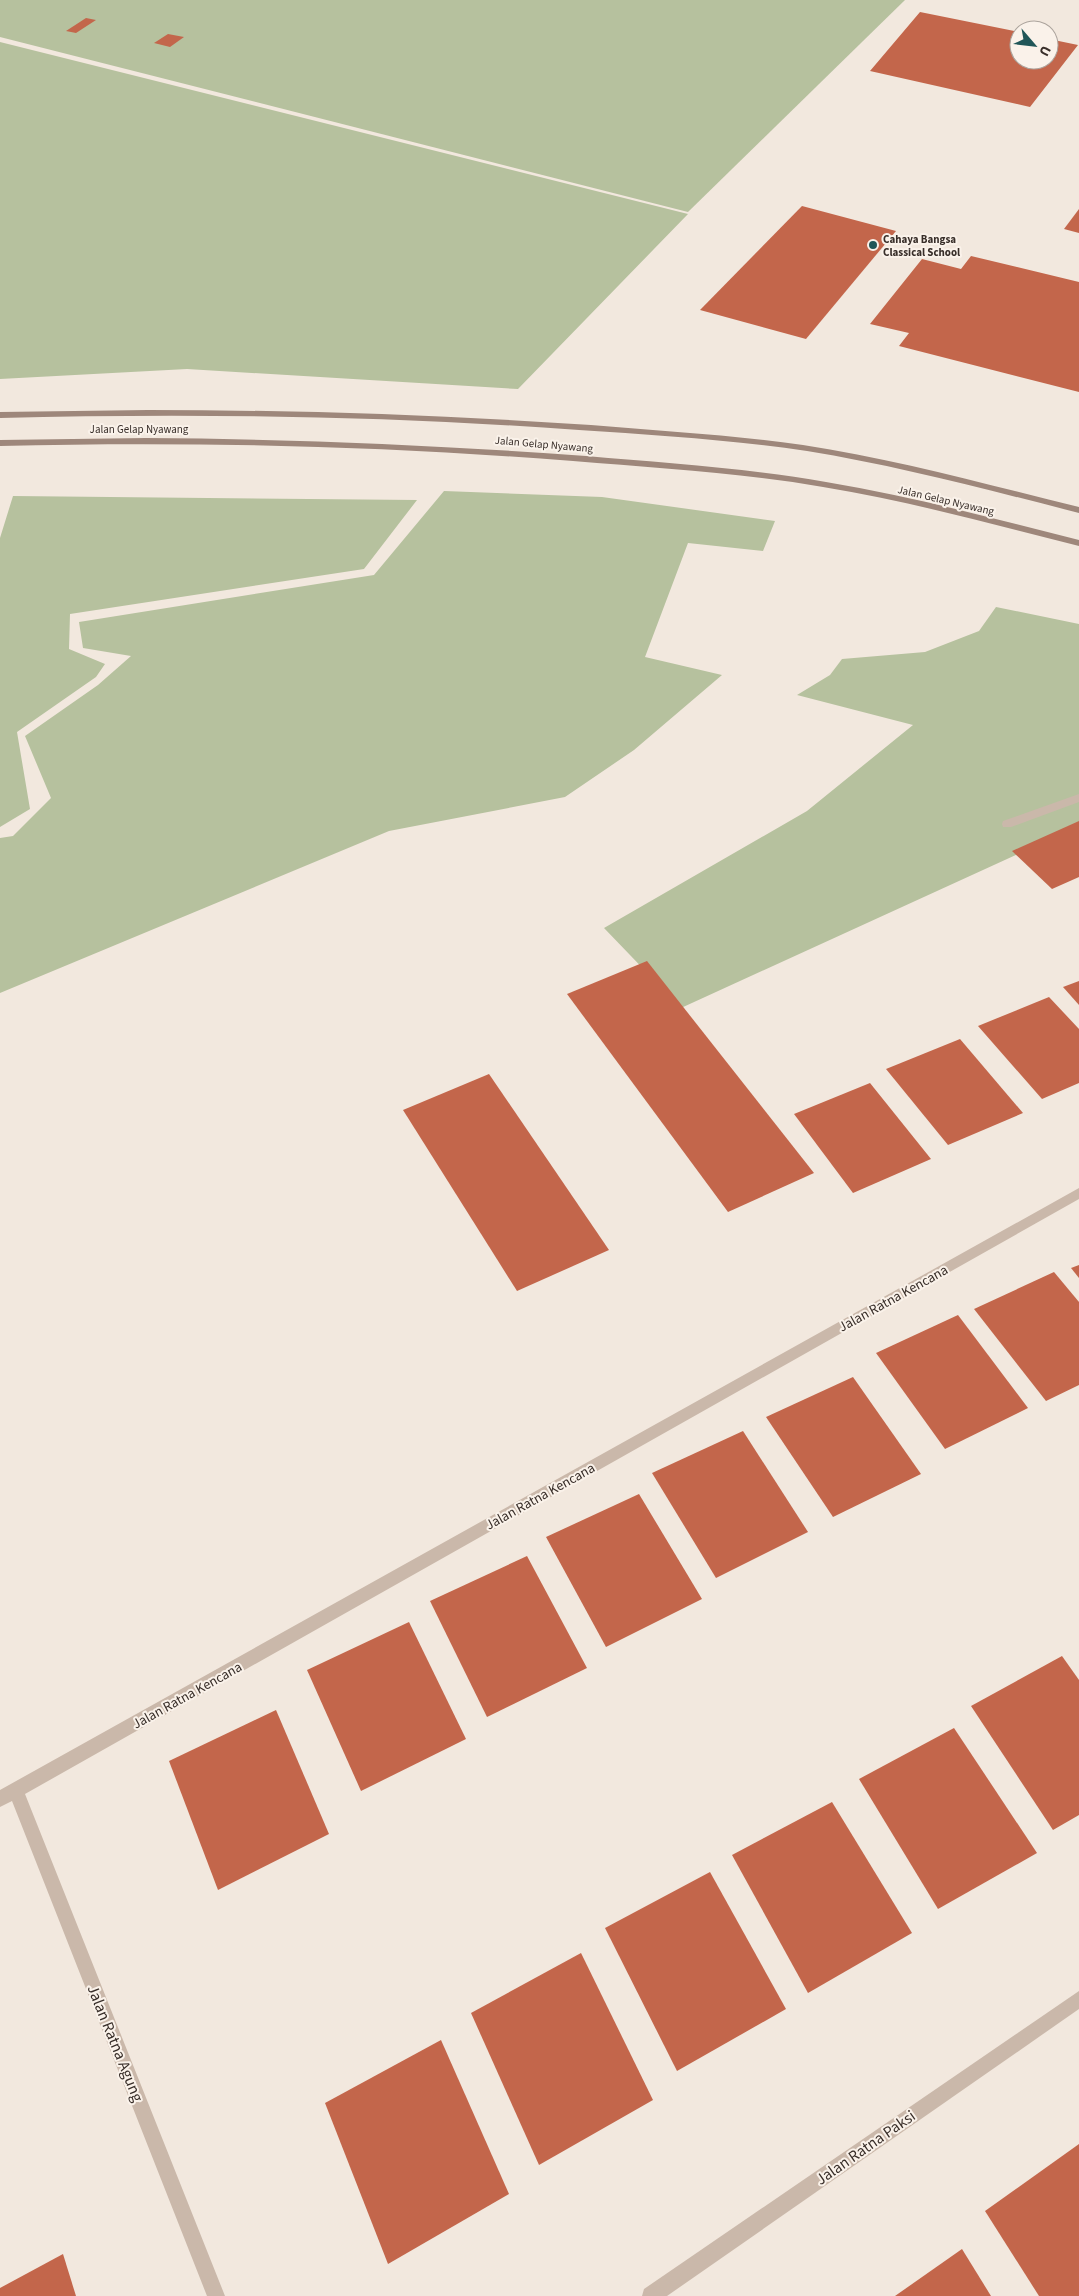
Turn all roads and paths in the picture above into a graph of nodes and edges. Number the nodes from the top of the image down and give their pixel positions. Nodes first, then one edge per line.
1 (0, 415) edge
2 (0, 443) edge
3 (1079, 510) edge
4 (1079, 543) edge
5 (1079, 798) edge
6 (1007, 824) dead end
7 (1079, 1193) edge
8 (16, 1790) junction
9 (0, 1799) edge
10 (1079, 1998) edge
11 (216, 2296) edge
12 (651, 2296) edge

1 - 3 street, Jalan Gelap Nyawang
2 - 4 street, Jalan Gelap Nyawang
5 - 6 street
7 - 8 street, Jalan Ratna Kencana
8 - 9 street, Jalan Ratna Kencana
8 - 11 street, Jalan Ratna Agung
10 - 12 street, Jalan Ratna Paksi

